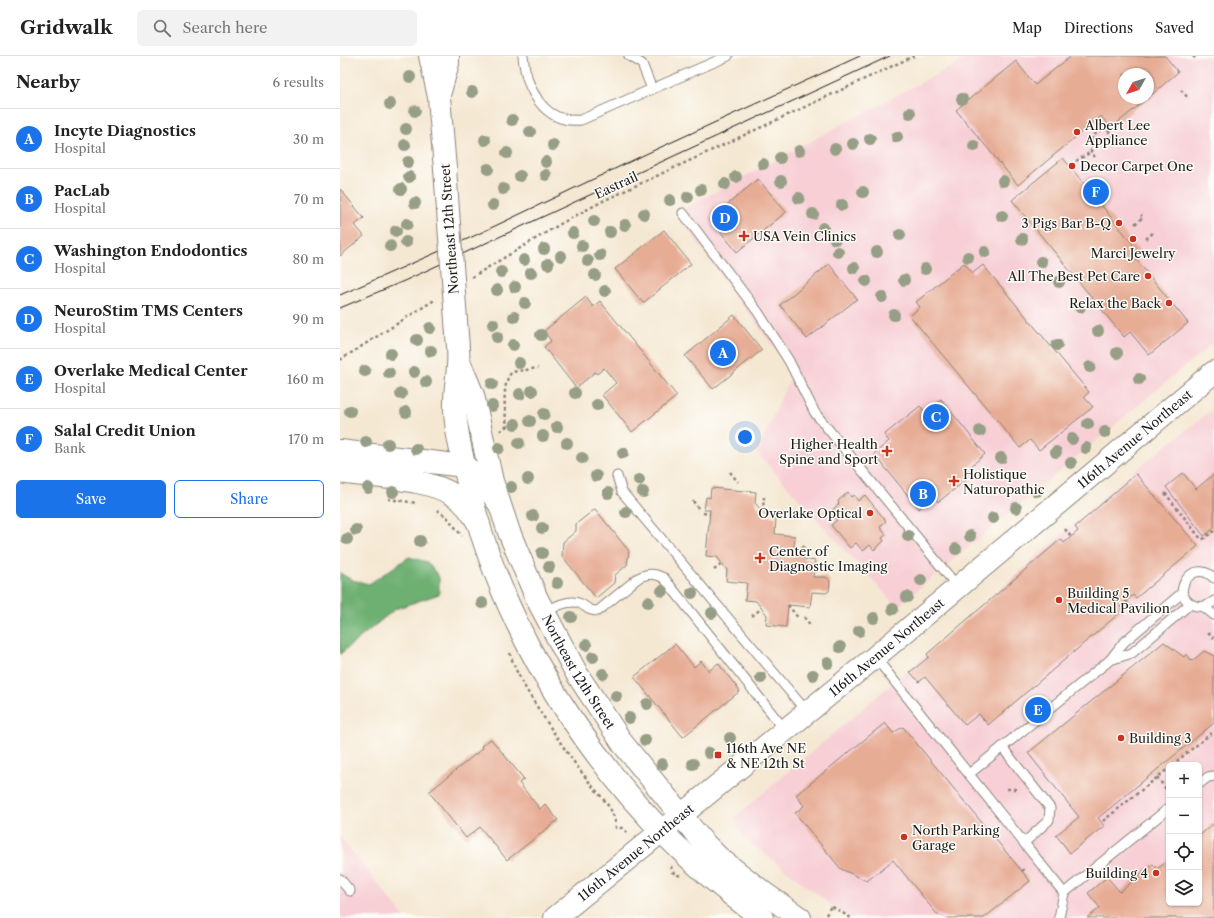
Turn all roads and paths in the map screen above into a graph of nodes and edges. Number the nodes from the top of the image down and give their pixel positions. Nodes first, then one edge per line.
1 (430, 56) edge
2 (448, 56) edge
3 (523, 56) edge
4 (628, 56) edge
5 (728, 56) edge
6 (914, 56) edge
7 (1193, 56) edge
8 (1197, 60) dead end
9 (652, 89) junction
10 (1181, 90) dead end
11 (439, 97) junction
12 (1189, 99) dead end
13 (1116, 140) dead end
14 (1091, 152) junction
15 (1095, 157) dead end
16 (1076, 161) dead end
17 (683, 213) dead end
18 (1141, 215) dead end
19 (1135, 224) dead end
20 (1155, 231) dead end
21 (1146, 239) dead end
22 (470, 278) dead end
23 (437, 298) dead end
24 (459, 355) junction
25 (340, 360) edge
26 (538, 368) dead end
27 (1214, 372) edge
28 (498, 432) dead end
29 (340, 451) edge
30 (464, 466) junction
31 (340, 472) edge
32 (730, 472) dead end
33 (617, 476) dead end
34 (738, 482) dead end
35 (1165, 493) dead end
36 (764, 497) dead end
37 (386, 498) dead end
38 (693, 500) dead end
39 (423, 504) dead end
40 (499, 504) junction
41 (430, 507) dead end
42 (698, 508) dead end
43 (437, 510) dead end
44 (760, 510) dead end
45 (703, 513) dead end
46 (710, 514) dead end
47 (479, 524) junction
48 (1065, 529) dead end
49 (1214, 531) edge
50 (1071, 537) dead end
51 (804, 546) dead end
52 (798, 552) dead end
53 (722, 564) dead end
54 (714, 570) dead end
55 (1214, 578) edge
56 (958, 586) junction
57 (1182, 593) junction
58 (1126, 601) dead end
59 (1214, 601) edge
60 (1190, 604) junction
61 (788, 605) dead end
62 (1204, 607) junction
63 (762, 608) dead end
64 (1134, 611) dead end
65 (544, 612) junction
66 (1214, 615) edge
67 (752, 616) dead end
68 (804, 617) dead end
69 (799, 619) dead end
70 (811, 626) dead end
71 (1208, 633) dead end
72 (1214, 638) edge
73 (875, 657) junction
74 (1110, 660) junction
75 (807, 712) junction
76 (785, 730) junction
77 (1214, 731) edge
78 (1002, 747) junction
79 (1176, 762) edge
80 (1166, 770) edge
81 (969, 774) junction
82 (1214, 776) edge
83 (1157, 777) junction
84 (1202, 782) edge
85 (1023, 788) dead end
86 (1007, 789) dead end
87 (1166, 789) dead end
88 (1166, 810) edge
89 (681, 816) junction
90 (1103, 821) dead end
91 (616, 828) dead end
92 (622, 828) dead end
93 (661, 831) junction
94 (1024, 844) junction
95 (672, 867) dead end
96 (1026, 868) dead end
97 (1022, 871) dead end
98 (672, 872) dead end
99 (340, 879) edge
100 (350, 891) dead end
101 (1064, 893) junction
102 (826, 915) dead end
103 (555, 918) edge
104 (762, 918) edge
105 (800, 918) edge
106 (852, 918) edge
107 (1059, 918) edge

1 - 11 main road, Northeast 12th Street
2 - 11 main road, Northeast 12th Street
3 - 9 lane
4 - 9 lane
5 - 9 lane
6 - 22 path, Eastrail
7 - 8 path
10 - 12 path
11 - 24 main road, Northeast 12th Street, bridge
13 - 14 path
14 - 15 path
14 - 16 path
17 - 56 lane
18 - 19 path
20 - 21 path
23 - 25 path
24 - 30 main road, Northeast 12th Street
24 - 40 main road, Northeast 12th Street
26 - 28 path
27 - 56 main road, 116th Avenue Northeast
29 - 30 main road
30 - 40 main road
30 - 47 main road, Northeast 12th Street
31 - 47 main road
32 - 34 path
33 - 75 lane
35 - 49 path
36 - 44 path
37 - 39 path
38 - 42 path
40 - 65 main road, Northeast 12th Street
41 - 43 path
45 - 46 path
47 - 93 main road, Northeast 12th Street
48 - 50 path
51 - 52 path
53 - 54 path
55 - 57 lane
56 - 73 main road, 116th Avenue Northeast
57 - 60 lane
57 - 74 lane
58 - 64 path
59 - 62 lane
60 - 62 lane
60 - 74 lane
61 - 69 path
62 - 66 lane
63 - 67 path
65 - 76 lane
65 - 89 main road, Northeast 12th Street
68 - 70 path
71 - 72 path
73 - 75 main road, 116th Avenue Northeast
73 - 81 lane
74 - 78 lane
75 - 76 main road, 116th Avenue Northeast
76 - 89 main road, 116th Avenue Northeast
77 - 79 path
78 - 81 lane
78 - 94 lane
80 - 83 path
81 - 94 lane
82 - 84 lane
83 - 87 path
83 - 90 path
85 - 86 path
88 - 101 lane
89 - 93 main road, 116th Avenue Northeast
89 - 105 main road, Northeast 12th Street
91 - 92 path
93 - 103 main road, 116th Avenue Northeast
93 - 104 main road, Northeast 12th Street
94 - 101 lane
95 - 98 path
96 - 97 path
99 - 100 lane
101 - 107 lane
102 - 106 path

